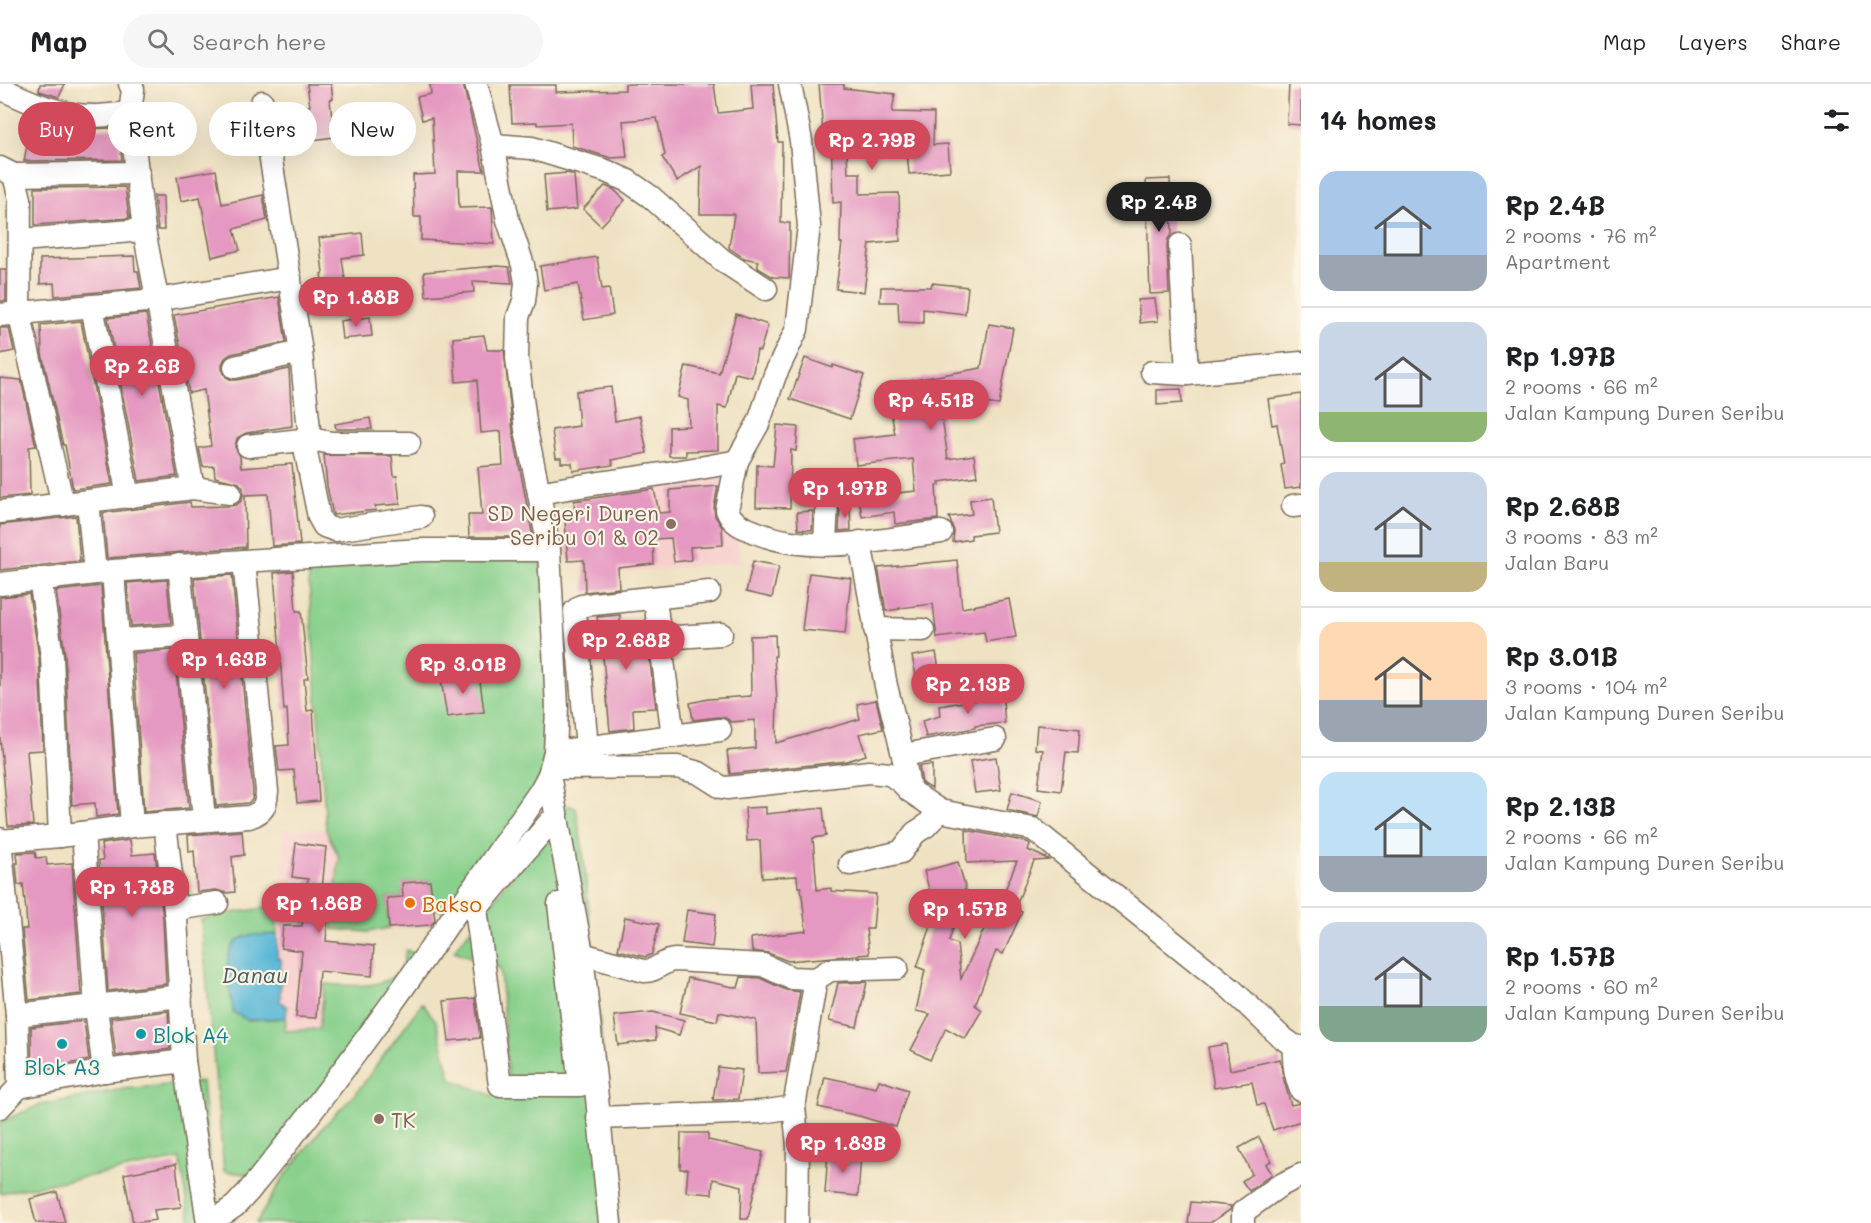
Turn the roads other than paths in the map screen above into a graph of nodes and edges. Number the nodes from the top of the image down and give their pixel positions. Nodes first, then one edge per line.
1 (130, 84) edge
2 (476, 84) edge
3 (790, 84) edge
4 (0, 88) edge
5 (131, 102) edge
6 (108, 115) edge
7 (493, 145) junction
8 (136, 156) edge
9 (271, 156) edge
10 (7, 172) edge
11 (138, 173) junction
12 (144, 230) junction
13 (21, 240) junction
14 (1180, 245) dead end
15 (290, 278) junction
16 (766, 289) dead end
17 (156, 300) junction
18 (92, 306) junction
19 (10, 314) edge
20 (302, 352) junction
21 (1301, 363) edge
22 (235, 367) dead end
23 (1152, 372) dead end
24 (1196, 373) junction
25 (310, 439) junction
26 (409, 443) dead end
27 (248, 446) dead end
28 (737, 461) junction
29 (828, 481) dead end
30 (193, 488) junction
31 (230, 492) dead end
32 (539, 493) junction
33 (128, 497) junction
34 (88, 501) junction
35 (63, 505) junction
36 (0, 512) edge
37 (421, 517) dead end
38 (941, 532) dead end
39 (860, 542) junction
40 (825, 544) junction
41 (549, 550) junction
42 (244, 561) junction
43 (179, 565) junction
44 (104, 572) junction
45 (40, 579) junction
46 (0, 584) edge
47 (709, 592) dead end
48 (655, 600) junction
49 (875, 629) junction
50 (923, 630) dead end
51 (721, 634) dead end
52 (186, 636) junction
53 (662, 638) junction
54 (118, 640) junction
55 (720, 730) dead end
56 (673, 736) junction
57 (995, 739) dead end
58 (587, 747) junction
59 (903, 755) junction
60 (549, 771) junction
61 (910, 791) junction
62 (940, 811) junction
63 (204, 819) junction
64 (165, 822) junction
65 (550, 822) junction
66 (132, 826) junction
67 (83, 833) junction
68 (60, 836) junction
69 (1, 849) edge
70 (850, 864) dead end
71 (218, 903) dead end
72 (175, 909) junction
73 (582, 954) junction
74 (897, 968) dead end
75 (816, 979) junction
76 (182, 996) junction
77 (96, 1007) junction
78 (17, 1015) junction
79 (1298, 1047) edge
80 (184, 1061) junction
81 (104, 1071) junction
82 (19, 1087) junction
83 (1301, 1090) edge
84 (0, 1107) edge
85 (794, 1107) junction
86 (598, 1118) junction
87 (1301, 1174) edge
88 (209, 1223) edge
89 (610, 1223) edge
90 (797, 1223) edge
91 (1243, 1223) edge

1 - 5 street
2 - 7 street
3 - 28 street
4 - 6 street
7 - 16 street
7 - 32 street
8 - 11 street
9 - 15 street
10 - 11 street
10 - 13 street
11 - 12 street
12 - 13 street
12 - 17 street
13 - 19 street
14 - 24 street
15 - 17 street
15 - 20 street
17 - 18 street
17 - 30 street
18 - 19 street
18 - 33 street
19 - 35 street
20 - 22 street
20 - 25 street
21 - 24 street
23 - 24 street
25 - 26 street
25 - 27 street
25 - 37 street
28 - 32 street
28 - 40 street
29 - 40 street
30 - 31 street
30 - 33 street
32 - 41 street
33 - 34 street
34 - 35 street
34 - 44 street
35 - 36 street
38 - 39 street
39 - 40 street
39 - 49 street
41 - 42 street
41 - 60 street
42 - 43 street
42 - 63 street
43 - 44 street
43 - 52 street
44 - 45 street
44 - 54 street
45 - 46 street
45 - 68 street
47 - 48 street
48 - 53 street
48 - 58 street
49 - 50 street
49 - 59 street
51 - 53 street
52 - 54 street
52 - 63 street
53 - 56 street
54 - 66 street
55 - 56 street
56 - 58 street
57 - 59 street
58 - 60 street
59 - 61 street
60 - 61 street
60 - 65 street
60 - 73 street
60 - 88 street
61 - 62 street
62 - 70 street
62 - 79 street
63 - 64 street
64 - 66 street
64 - 72 street
65 - 65 street
66 - 67 street
67 - 68 street
67 - 77 street
68 - 69 street
69 - 78 street
71 - 72 street
72 - 76 street
73 - 75 street
73 - 86 street
74 - 75 street
75 - 85 street
76 - 77 street
76 - 80 street
77 - 78 street
77 - 81 street
78 - 82 street
79 - 83 street
80 - 81 street
80 - 88 street
81 - 82 street
82 - 84 street
85 - 86 street
85 - 90 street
86 - 89 street
87 - 91 street

